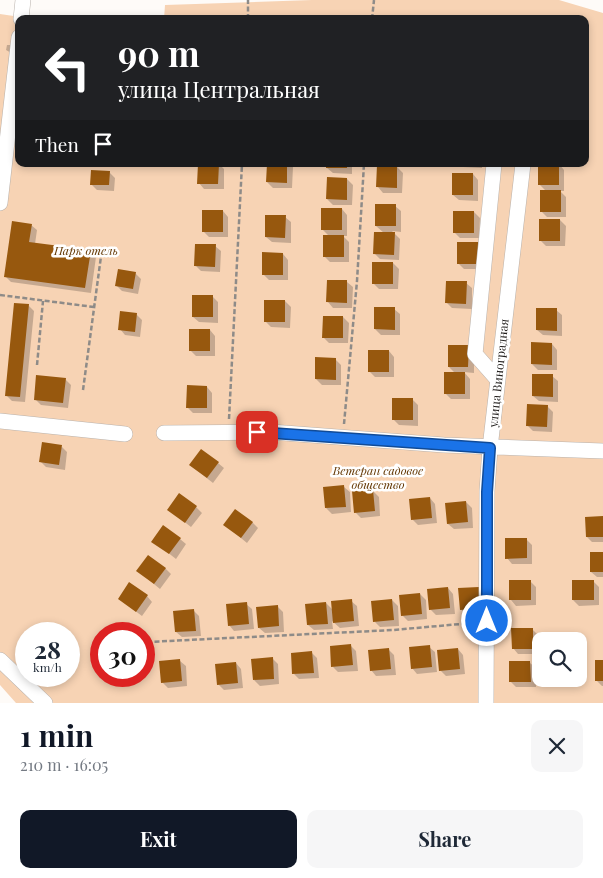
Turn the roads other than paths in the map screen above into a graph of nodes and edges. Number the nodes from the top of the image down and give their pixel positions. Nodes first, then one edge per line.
1 (23, 0) edge
2 (21, 15) edge
3 (15, 73) edge
4 (494, 167) edge
5 (523, 167) edge
6 (0, 203) edge
7 (497, 379) junction
8 (0, 421) edge
9 (164, 433) dead end
10 (125, 434) dead end
11 (490, 448) junction
12 (603, 451) edge
13 (0, 660) edge
14 (44, 703) edge
15 (486, 703) edge

1 - 2 street
3 - 6 street
4 - 7 street
5 - 7 street, улица Виноградная
7 - 11 street, улица Виноградная
8 - 10 street
9 - 11 street
11 - 12 street
11 - 15 street, улица Виноградная
13 - 14 street

